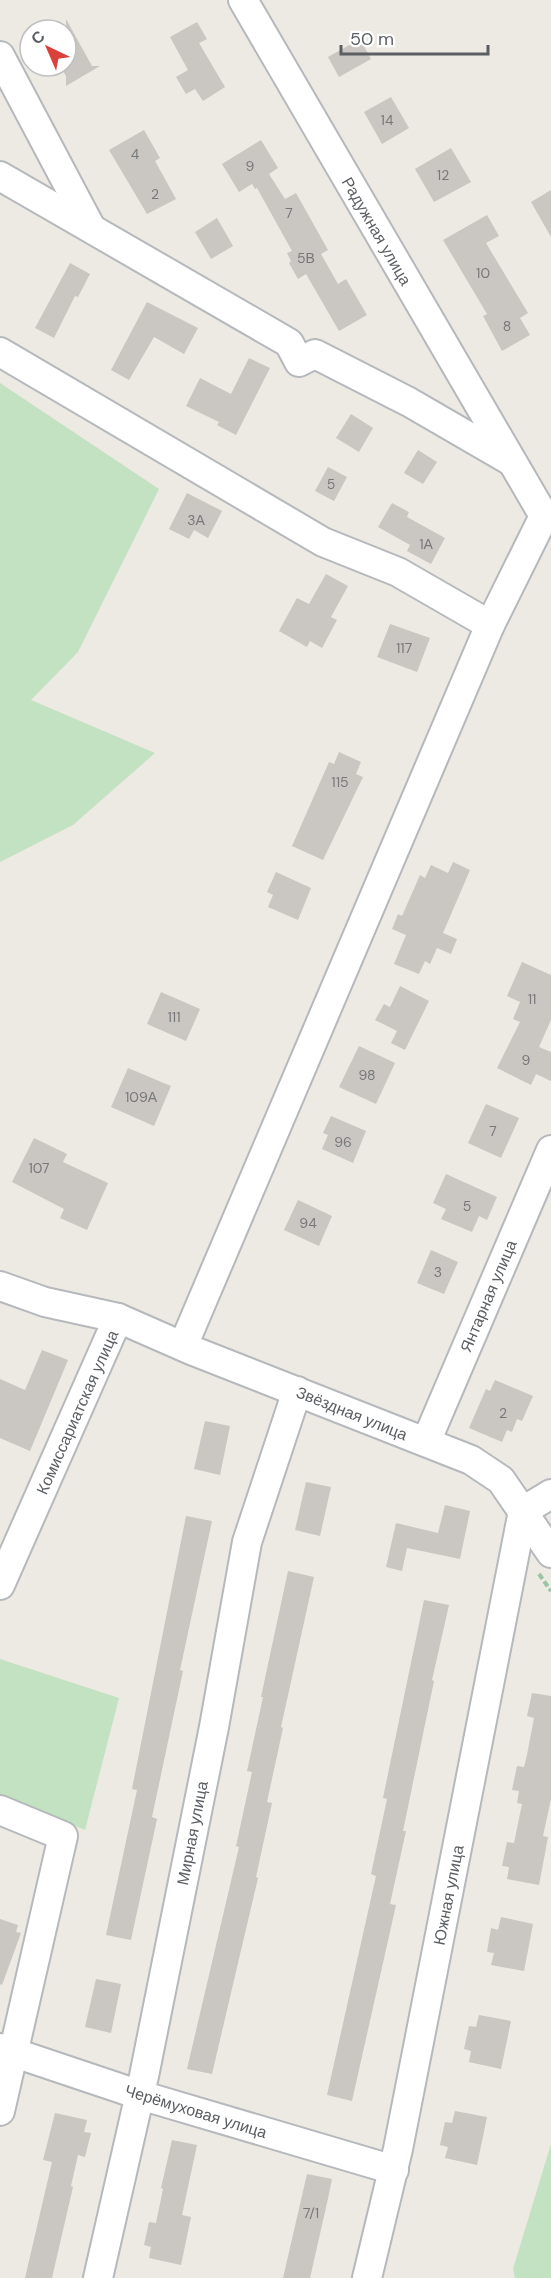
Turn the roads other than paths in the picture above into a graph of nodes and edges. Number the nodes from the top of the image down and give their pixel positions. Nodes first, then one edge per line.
1 (243, 0) edge
2 (0, 56) edge
3 (0, 176) edge
4 (90, 226) junction
5 (0, 352) edge
6 (510, 462) junction
7 (547, 515) edge
8 (490, 625) junction
9 (551, 1150) edge
10 (0, 1286) edge
11 (118, 1318) junction
12 (183, 1346) junction
13 (297, 1391) junction
14 (426, 1442) junction
15 (551, 1494) edge
16 (523, 1511) junction
17 (551, 1553) edge
18 (0, 1585) edge
19 (0, 1810) edge
20 (7, 2050) edge
21 (140, 2095) junction
22 (0, 2111) edge
23 (393, 2170) junction
24 (98, 2278) edge
25 (367, 2278) edge

1 - 6 street, Радужная улица
2 - 4 street
3 - 4 street
4 - 6 street
5 - 8 street
6 - 7 street, Радужная улица
7 - 8 street
8 - 12 street
9 - 14 street, Янтарная улица
10 - 11 street, Комиссариатская улица
11 - 12 street, Звёздная улица
11 - 18 street, Комиссариатская улица
12 - 13 street, Звёздная улица
13 - 14 street, Звёздная улица
13 - 21 street, Мирная улица
14 - 16 street, Звёздная улица
15 - 16 street
16 - 17 street, Звёздная улица
16 - 23 street, Южная улица
19 - 20 street
20 - 21 street, Черёмуховая улица
20 - 22 street
21 - 23 street, Черёмуховая улица
21 - 24 street, Мирная улица
23 - 25 street, Южная улица

